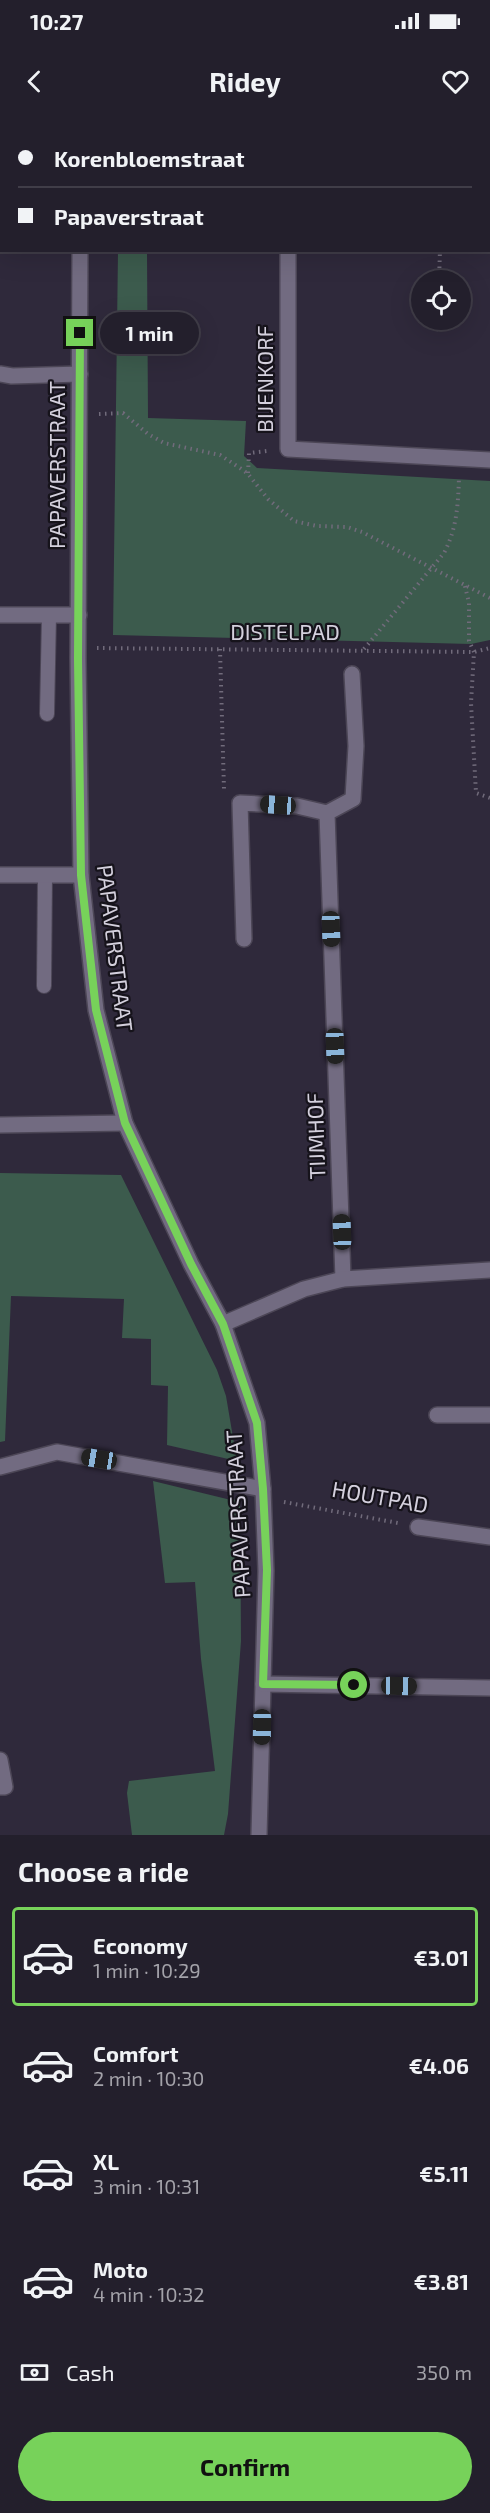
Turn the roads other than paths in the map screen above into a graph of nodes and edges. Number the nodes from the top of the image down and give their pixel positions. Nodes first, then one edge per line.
1 (80, 252) edge
2 (288, 252) edge
3 (0, 374) edge
4 (80, 375) junction
5 (490, 460) edge
6 (0, 615) edge
7 (49, 615) junction
8 (79, 615) junction
9 (352, 674) dead end
10 (47, 714) dead end
11 (327, 813) junction
12 (0, 875) edge
13 (45, 875) junction
14 (81, 875) junction
15 (244, 939) dead end
16 (44, 986) dead end
17 (125, 1123) junction
18 (0, 1125) edge
19 (490, 1270) edge
20 (343, 1279) junction
21 (223, 1324) junction
22 (437, 1415) dead end
23 (490, 1415) edge
24 (0, 1467) edge
25 (263, 1493) junction
26 (418, 1527) road end
27 (490, 1537) edge
28 (263, 1684) junction
29 (490, 1688) edge
30 (0, 1760) edge
31 (0, 1787) edge
32 (259, 1835) edge

1 - 4 street, PAPAVERSTRAAT
2 - 5 street, BIJENKORF
3 - 4 street
4 - 8 street, PAPAVERSTRAAT
6 - 7 street
7 - 8 street
7 - 10 lane
8 - 14 street, PAPAVERSTRAAT
9 - 11 street
11 - 15 street
11 - 20 street, TIJMHOF
12 - 13 street
13 - 14 street
13 - 16 lane
14 - 17 street, PAPAVERSTRAAT
17 - 18 street
17 - 21 street, PAPAVERSTRAAT
19 - 20 street
20 - 21 street
21 - 25 street, PAPAVERSTRAAT
22 - 23 street
24 - 25 street
25 - 28 street, PAPAVERSTRAAT
26 - 27 street, HOUTPAD
28 - 29 street
28 - 32 street, PAPAVERSTRAAT
30 - 31 street

